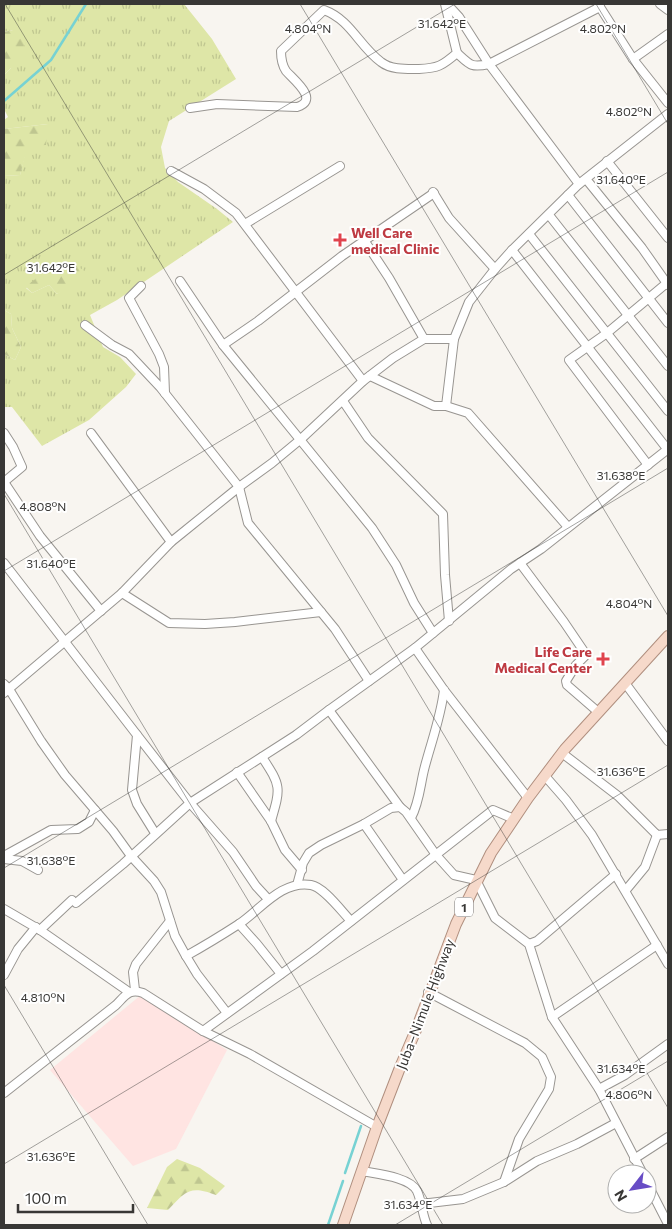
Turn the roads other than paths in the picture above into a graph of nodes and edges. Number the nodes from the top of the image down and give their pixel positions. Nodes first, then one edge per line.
1 (446, 4) edge
2 (660, 4) edge
3 (599, 5) edge
4 (324, 7) edge
5 (668, 10) edge
6 (668, 34) edge
7 (456, 53) junction
8 (633, 59) junction
9 (490, 64) junction
10 (668, 103) edge
11 (190, 108) dead end
12 (668, 114) edge
13 (606, 161) junction
14 (340, 166) dead end
15 (171, 171) dead end
16 (586, 179) junction
17 (580, 184) junction
18 (568, 195) junction
19 (549, 215) junction
20 (245, 224) junction
21 (529, 234) junction
22 (668, 238) edge
23 (364, 240) junction
24 (512, 250) junction
25 (495, 268) junction
26 (180, 282) dead end
27 (668, 284) edge
28 (141, 286) dead end
29 (295, 291) junction
30 (649, 298) junction
31 (628, 314) junction
32 (668, 323) edge
33 (85, 325) dead end
34 (607, 333) junction
35 (424, 339) junction
36 (454, 339) junction
37 (223, 345) junction
38 (588, 347) junction
39 (668, 366) edge
40 (367, 379) junction
41 (166, 395) junction
42 (343, 401) junction
43 (446, 406) junction
44 (668, 411) edge
45 (91, 433) dead end
46 (4, 434) edge
47 (301, 439) junction
48 (668, 449) edge
49 (648, 465) junction
50 (4, 482) edge
51 (239, 487) junction
52 (568, 527) junction
53 (171, 542) junction
54 (4, 563) edge
55 (520, 563) junction
56 (122, 594) junction
57 (102, 611) junction
58 (321, 612) junction
59 (449, 621) junction
60 (434, 633) junction
61 (668, 636) edge
62 (65, 640) junction
63 (415, 648) junction
64 (369, 681) junction
65 (625, 683) junction
66 (5, 688) edge
67 (444, 690) junction
68 (329, 710) junction
69 (598, 712) dead end
70 (137, 735) junction
71 (668, 741) edge
72 (562, 753) junction
73 (262, 757) junction
74 (237, 772) junction
75 (545, 776) junction
76 (528, 798) junction
77 (190, 803) junction
78 (400, 807) junction
79 (95, 810) junction
80 (411, 818) junction
81 (514, 819) junction
82 (272, 820) junction
83 (364, 824) junction
84 (155, 833) junction
85 (668, 834) edge
86 (657, 835) junction
87 (436, 855) junction
88 (131, 856) junction
89 (4, 858) edge
90 (38, 870) dead end
91 (302, 870) junction
92 (616, 874) junction
93 (402, 880) junction
94 (476, 880) junction
95 (297, 885) junction
96 (626, 890) junction
97 (268, 899) junction
98 (4, 909) edge
99 (170, 921) junction
100 (351, 921) junction
101 (238, 924) junction
102 (38, 929) junction
103 (529, 944) junction
104 (657, 945) junction
105 (186, 956) junction
106 (668, 964) edge
107 (281, 974) junction
108 (4, 975) edge
109 (132, 991) junction
110 (428, 992) dead end
111 (227, 1013) junction
112 (552, 1017) junction
113 (203, 1031) junction
114 (668, 1044) edge
115 (599, 1088) junction
116 (5, 1090) edge
117 (616, 1123) junction
118 (377, 1127) junction
119 (668, 1137) edge
120 (634, 1158) junction
121 (637, 1164) edge
122 (362, 1171) junction
123 (504, 1182) junction
124 (657, 1203) edge
125 (421, 1204) junction
126 (668, 1224) edge
127 (343, 1225) edge
128 (427, 1225) edge

1 - 7 street
1 - 9 street
2 - 5 street
3 - 8 street
3 - 9 street
4 - 7 street
4 - 11 street
6 - 8 street
7 - 9 street
8 - 10 street
9 - 17 street
12 - 13 street
13 - 16 street
13 - 22 street
14 - 20 street
15 - 20 street
16 - 17 street
16 - 27 street
17 - 18 street
18 - 19 street
18 - 30 street
19 - 21 street
19 - 31 street
20 - 29 street
21 - 24 street
21 - 34 street
23 - 25 street
23 - 29 street
23 - 35 street
24 - 25 street
24 - 38 street
25 - 36 street
26 - 37 street
27 - 30 street
28 - 41 street
29 - 37 street
29 - 40 street
30 - 31 street
30 - 32 street
31 - 34 street
31 - 39 street
33 - 41 street
34 - 38 street
34 - 44 street
35 - 36 street
35 - 40 street
36 - 43 street
37 - 47 street
38 - 48 street
38 - 49 street
40 - 42 street
40 - 43 street
41 - 51 street
42 - 47 street
42 - 59 street
43 - 52 street
45 - 53 street
46 - 50 street
47 - 51 street
47 - 60 street
48 - 49 street
49 - 52 street
50 - 57 street
51 - 53 street
51 - 58 street
52 - 55 street
53 - 56 street
54 - 62 street
55 - 59 street
55 - 69 street
56 - 57 street
56 - 58 street
57 - 62 street
58 - 64 street
59 - 60 street
60 - 63 street
61 - 65 main road, Juba–Nimule Highway / 1
62 - 66 street
62 - 70 street
63 - 64 street
63 - 67 street
64 - 68 street
65 - 71 street
65 - 72 main road, Juba–Nimule Highway / 1
66 - 79 street
67 - 76 street
67 - 80 street
68 - 73 street
68 - 78 street
70 - 77 street
70 - 84 street
72 - 75 main road, Juba–Nimule Highway / 1
72 - 86 street
73 - 74 street
73 - 82 street
74 - 77 street
74 - 82 street
75 - 76 main road, Juba–Nimule Highway / 1
75 - 92 street
76 - 81 main road, Juba–Nimule Highway / 1
77 - 84 street
77 - 97 street
78 - 80 street
78 - 83 street
79 - 88 street
79 - 89 street
80 - 87 street
81 - 87 street
81 - 94 main road, Juba–Nimule Highway / 1
82 - 91 street
83 - 91 street
83 - 93 street
84 - 88 street
85 - 86 street
86 - 96 street
87 - 93 street
87 - 94 street
88 - 99 street
88 - 102 street
89 - 90 street
91 - 95 street
92 - 96 street
92 - 103 street
93 - 100 street
94 - 103 street
94 - 118 main road, Juba–Nimule Highway / 1
95 - 97 street
95 - 100 street
96 - 104 street
97 - 101 street
98 - 102 street
99 - 105 street
99 - 109 street
100 - 107 street
101 - 105 street
101 - 107 street
102 - 108 street
102 - 109 street
103 - 112 street
104 - 106 street
104 - 112 street
105 - 111 street
107 - 111 street
109 - 113 street
109 - 116 street
110 - 123 street
111 - 113 street
112 - 115 street
113 - 118 street
114 - 115 street
115 - 117 street
117 - 120 street
117 - 123 street
118 - 122 main road, Juba–Nimule Highway / 1
119 - 120 street
120 - 121 street
122 - 125 street
122 - 127 main road, Juba–Nimule Highway / 1
123 - 125 street
124 - 126 street
125 - 128 street

